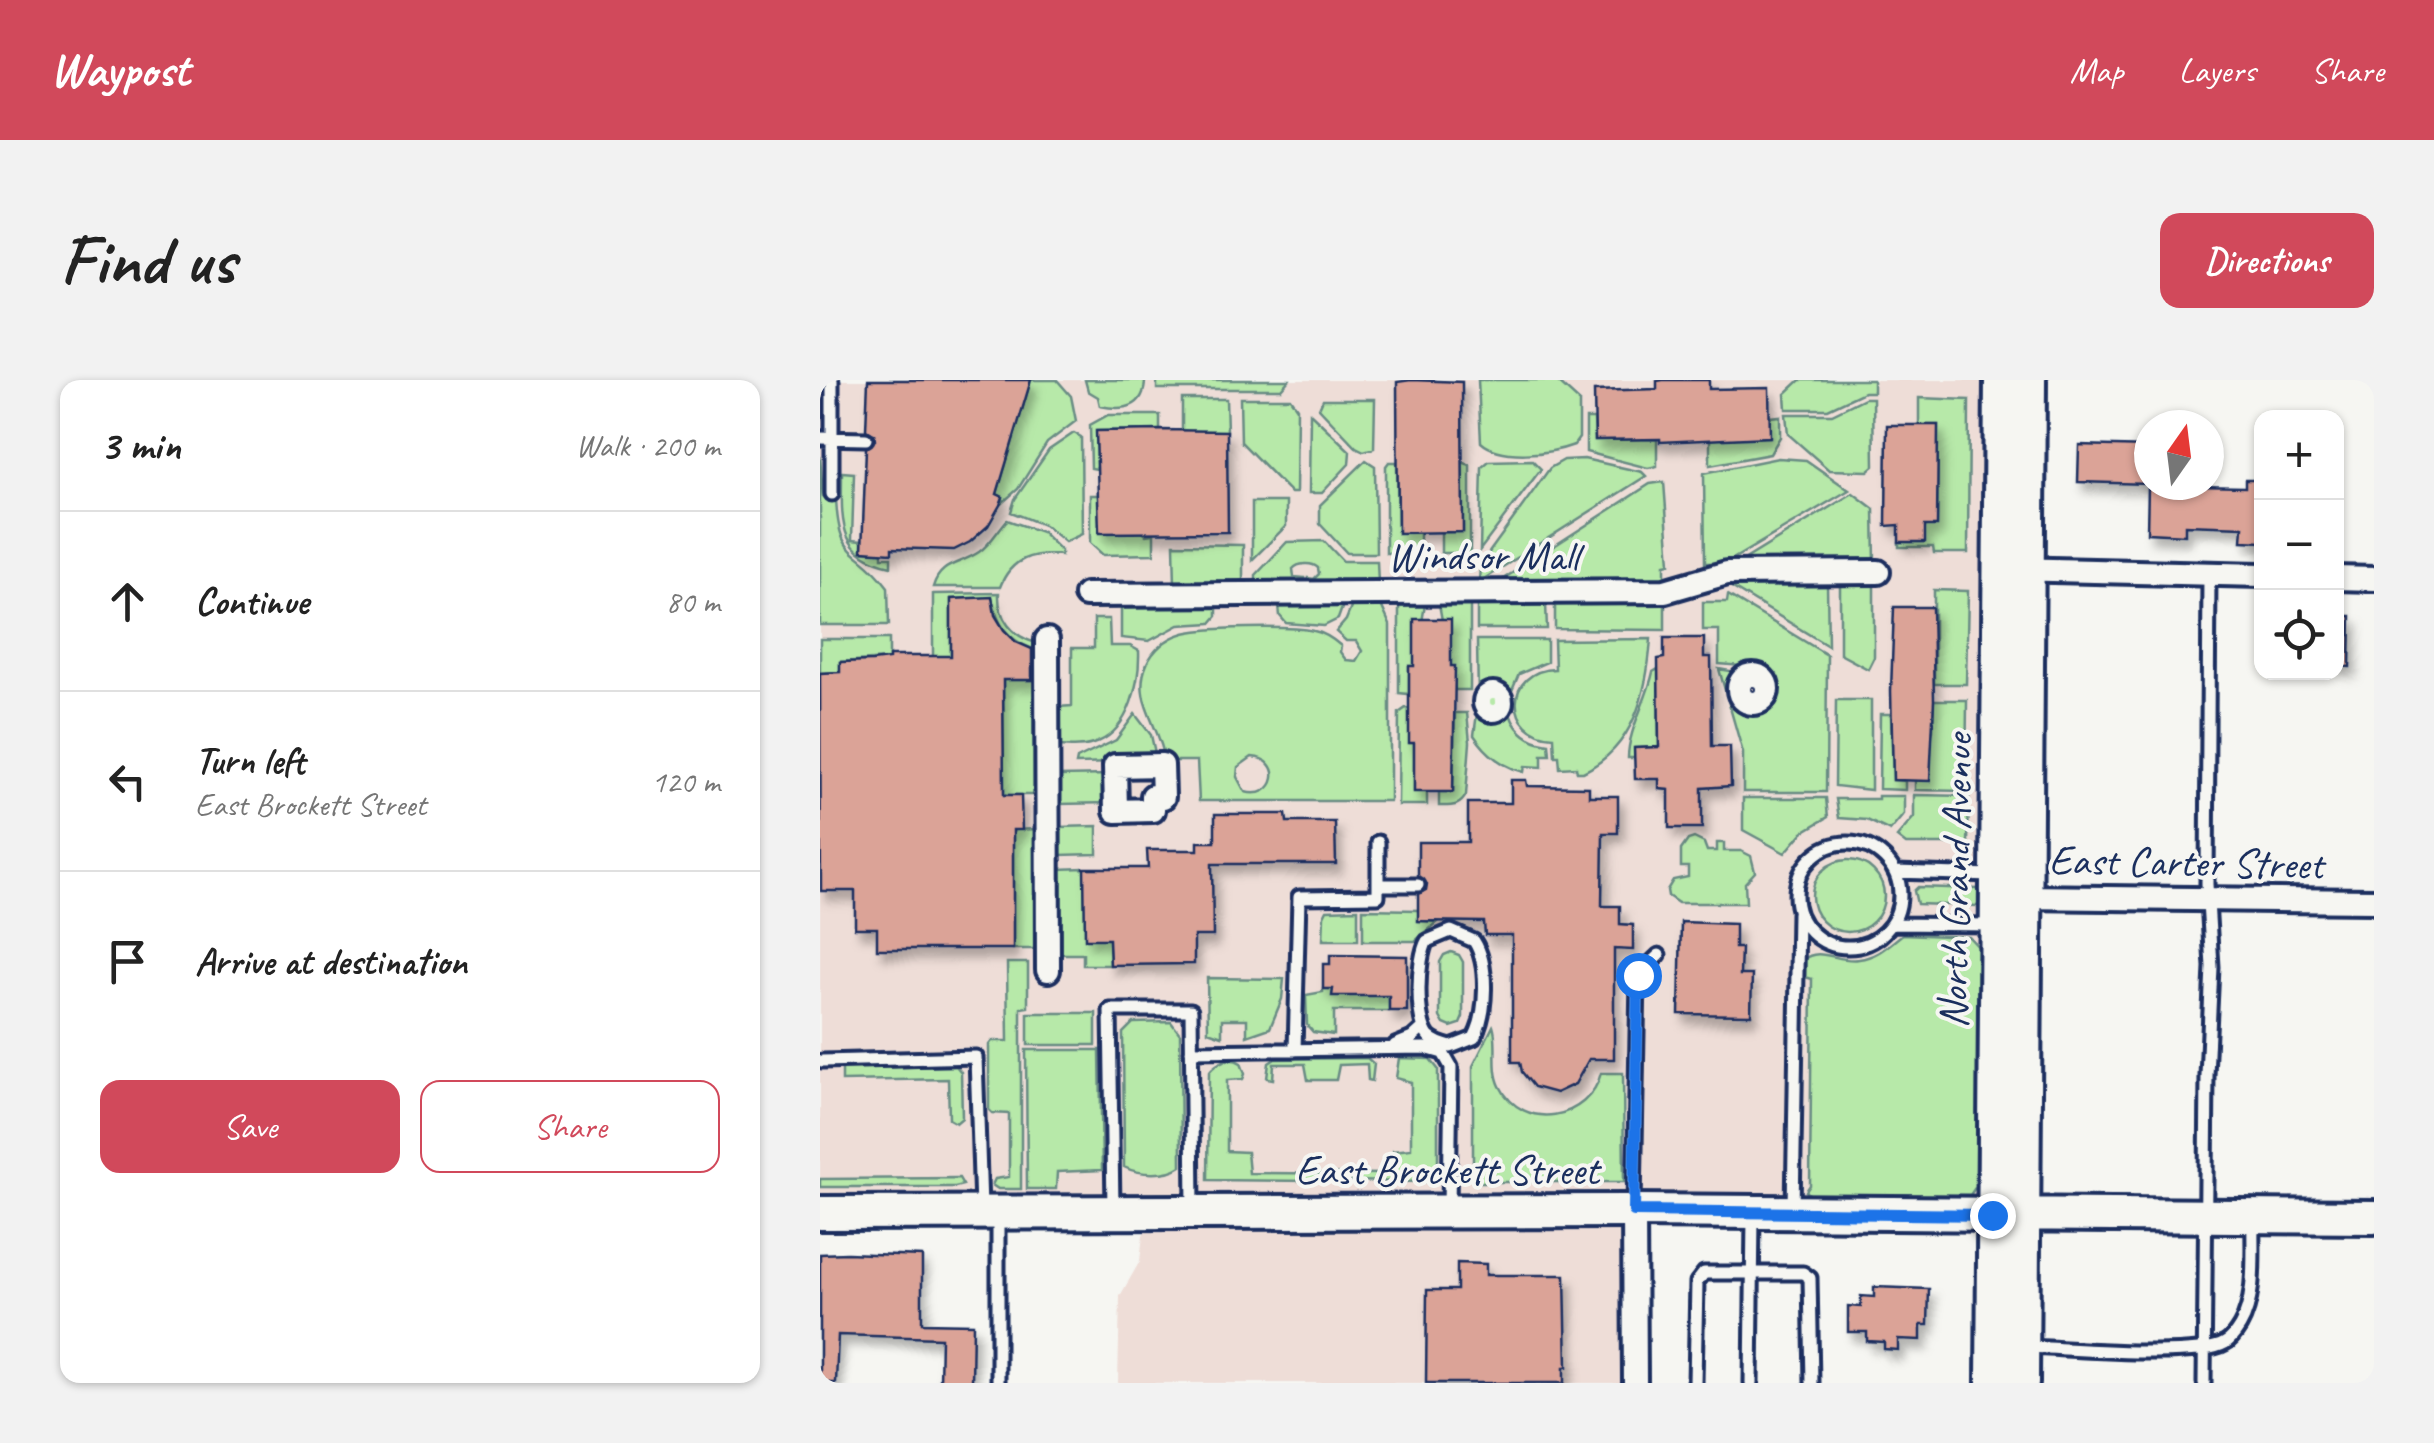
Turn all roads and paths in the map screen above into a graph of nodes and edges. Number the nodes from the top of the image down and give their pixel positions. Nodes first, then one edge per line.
1 (832, 380) edge
2 (2001, 380) edge
3 (2029, 380) edge
4 (826, 438) edge
5 (866, 439) dead end
6 (832, 494) dead end
7 (2014, 568) junction
8 (1878, 572) dead end
9 (2210, 574) junction
10 (2254, 576) edge
11 (2344, 578) edge
12 (2374, 579) edge
13 (1086, 595) dead end
14 (1047, 640) dead end
15 (1378, 842) dead end
16 (1896, 872) junction
17 (1418, 884) dead end
18 (1378, 885) junction
19 (2209, 898) junction
20 (2004, 899) junction
21 (2374, 900) edge
22 (1798, 908) junction
23 (1892, 924) junction
24 (1659, 955) dead end
25 (1048, 970) dead end
26 (1423, 1028) junction
27 (1463, 1044) junction
28 (1386, 1049) junction
29 (1295, 1050) junction
30 (1192, 1052) junction
31 (822, 1061) dead end
32 (1451, 1066) junction
33 (1449, 1211) junction
34 (1634, 1211) junction
35 (990, 1212) junction
36 (1113, 1212) junction
37 (1194, 1212) junction
38 (1754, 1212) junction
39 (1793, 1212) junction
40 (820, 1213) edge
41 (2007, 1215) junction
42 (2206, 1216) junction
43 (2254, 1216) junction
44 (2374, 1216) edge
45 (1752, 1273) junction
46 (2022, 1347) junction
47 (2205, 1349) junction
48 (998, 1383) edge
49 (1635, 1383) edge
50 (1695, 1383) edge
51 (1751, 1383) edge
52 (1812, 1383) edge
53 (1992, 1383) edge
54 (2022, 1383) edge
55 (2204, 1383) edge

1 - 4 lane
2 - 7 street, North Grand Avenue
3 - 7 street, North Grand Avenue
4 - 5 lane
4 - 6 lane
7 - 9 street
7 - 20 street, North Grand Avenue
8 - 13 street, Windsor Mall
9 - 10 street
9 - 19 lane
11 - 12 street
14 - 25 street
15 - 18 lane
16 - 20 lane
16 - 22 lane
16 - 23 lane
17 - 18 lane
18 - 29 lane
19 - 20 street, East Carter Street
19 - 21 street, East Carter Street
19 - 42 lane
20 - 23 lane
20 - 41 street, North Grand Avenue
22 - 23 lane
22 - 39 lane
24 - 34 lane
26 - 27 lane
26 - 27 lane
26 - 28 lane
27 - 32 lane
28 - 29 lane
28 - 32 lane
29 - 30 lane
30 - 36 lane
30 - 37 lane
31 - 35 lane
32 - 33 lane
33 - 34 street, East Brockett Street
33 - 37 street, East Brockett Street
34 - 38 street, East Brockett Street
34 - 49 street
35 - 36 street, East Brockett Street
35 - 40 street, East Brockett Street
35 - 48 lane
36 - 37 street, East Brockett Street
38 - 39 street, East Brockett Street
38 - 45 lane
39 - 41 street, East Brockett Street
41 - 42 street, East Brockett Street
41 - 46 street, North Grand Avenue
41 - 53 street, North Grand Avenue
42 - 43 street, East Brockett Street
42 - 47 lane
43 - 44 street, East Brockett Street
43 - 47 lane
45 - 50 lane
45 - 51 lane
45 - 52 lane
46 - 47 lane
46 - 54 street, North Grand Avenue
47 - 55 lane

